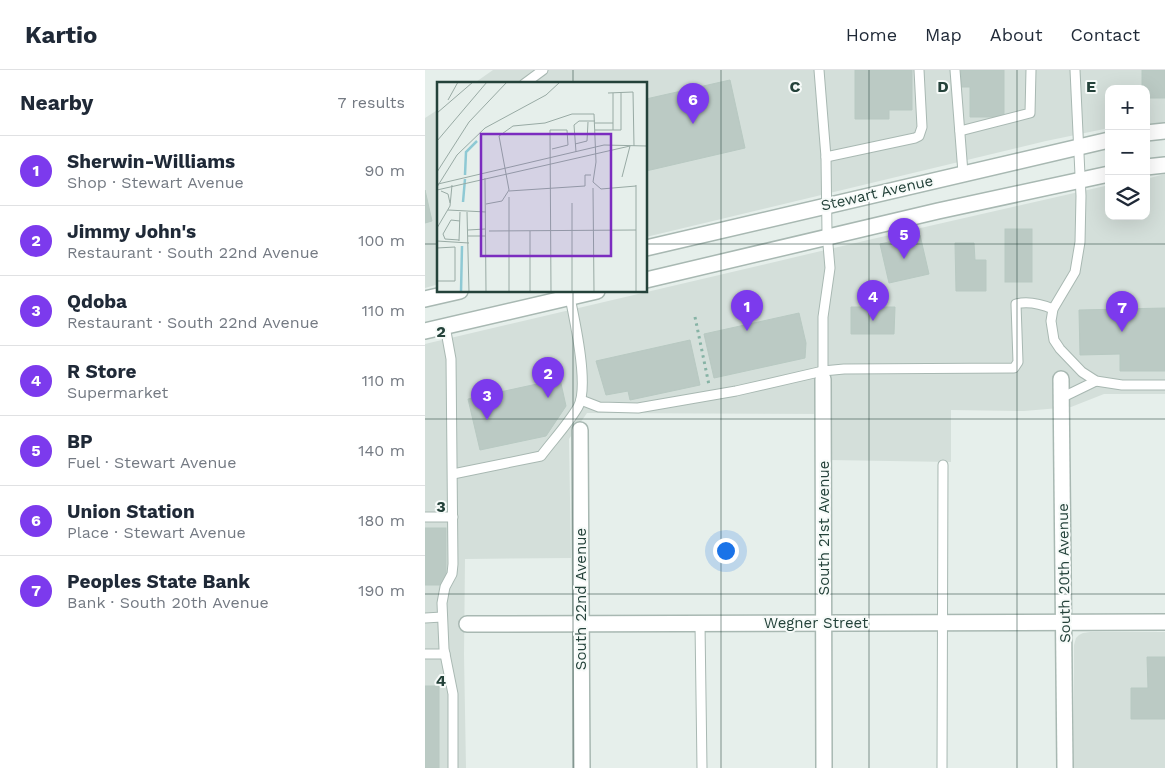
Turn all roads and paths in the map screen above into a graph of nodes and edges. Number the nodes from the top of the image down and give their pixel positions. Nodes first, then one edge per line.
1 (543, 70) edge
2 (819, 70) edge
3 (919, 70) edge
4 (955, 70) edge
5 (1031, 70) edge
6 (1075, 70) edge
7 (527, 82) edge
8 (1165, 130) edge
9 (960, 131) junction
10 (1150, 132) edge
11 (1105, 141) edge
12 (1077, 146) junction
13 (826, 157) junction
14 (1165, 165) edge
15 (1150, 167) edge
16 (963, 173) junction
17 (1105, 175) edge
18 (1079, 179) junction
19 (827, 205) junction
20 (827, 237) junction
21 (647, 248) edge
22 (647, 280) edge
23 (456, 292) edge
24 (588, 292) edge
25 (569, 294) edge
26 (425, 299) edge
27 (1053, 309) junction
28 (695, 317) dead end
29 (445, 326) junction
30 (425, 331) edge
31 (823, 375) junction
32 (1061, 379) dead end
33 (1096, 381) junction
34 (1165, 385) edge
35 (711, 396) junction
36 (1061, 398) junction
37 (581, 400) junction
38 (580, 430) dead end
39 (943, 465) dead end
40 (453, 474) junction
41 (425, 517) edge
42 (453, 517) junction
43 (442, 617) junction
44 (425, 618) edge
45 (1065, 621) junction
46 (1165, 622) edge
47 (824, 623) junction
48 (942, 623) junction
49 (467, 624) dead end
50 (581, 624) junction
51 (700, 624) junction
52 (425, 654) edge
53 (445, 654) junction
54 (453, 768) edge
55 (582, 768) edge
56 (702, 768) edge
57 (824, 768) edge
58 (942, 768) edge
59 (1065, 768) edge

1 - 7 lane
2 - 13 lane
3 - 13 lane
4 - 9 lane
5 - 9 lane
6 - 12 lane
8 - 10 street
9 - 16 lane
11 - 12 street, Stewart Avenue
12 - 16 street, Stewart Avenue
12 - 18 lane
13 - 19 lane
14 - 15 street
16 - 19 street, Stewart Avenue
17 - 18 street
18 - 20 street
18 - 27 lane
19 - 20 lane
19 - 21 street, Stewart Avenue
20 - 22 street
20 - 31 lane
23 - 26 street
24 - 25 street
25 - 29 street
25 - 37 lane
27 - 31 lane
27 - 33 lane
28 - 35 path
29 - 30 street
29 - 40 lane
31 - 35 lane
31 - 47 street, South 21st Avenue
32 - 36 street, South 20th Avenue
33 - 34 lane
33 - 36 lane
35 - 37 lane
36 - 45 street, South 20th Avenue
37 - 40 lane
38 - 50 street, South 22nd Avenue
39 - 48 lane
40 - 42 lane
41 - 42 lane
42 - 43 lane
43 - 44 lane
43 - 53 lane
45 - 46 street, Wegner Street
45 - 48 street, Wegner Street
45 - 59 street, South 20th Avenue
47 - 48 street, Wegner Street
47 - 51 street, Wegner Street
47 - 57 street, South 21st Avenue
48 - 58 lane
49 - 50 street, Wegner Street
50 - 51 street, Wegner Street
50 - 55 street, South 22nd Avenue
51 - 56 lane
52 - 53 lane
53 - 54 lane

